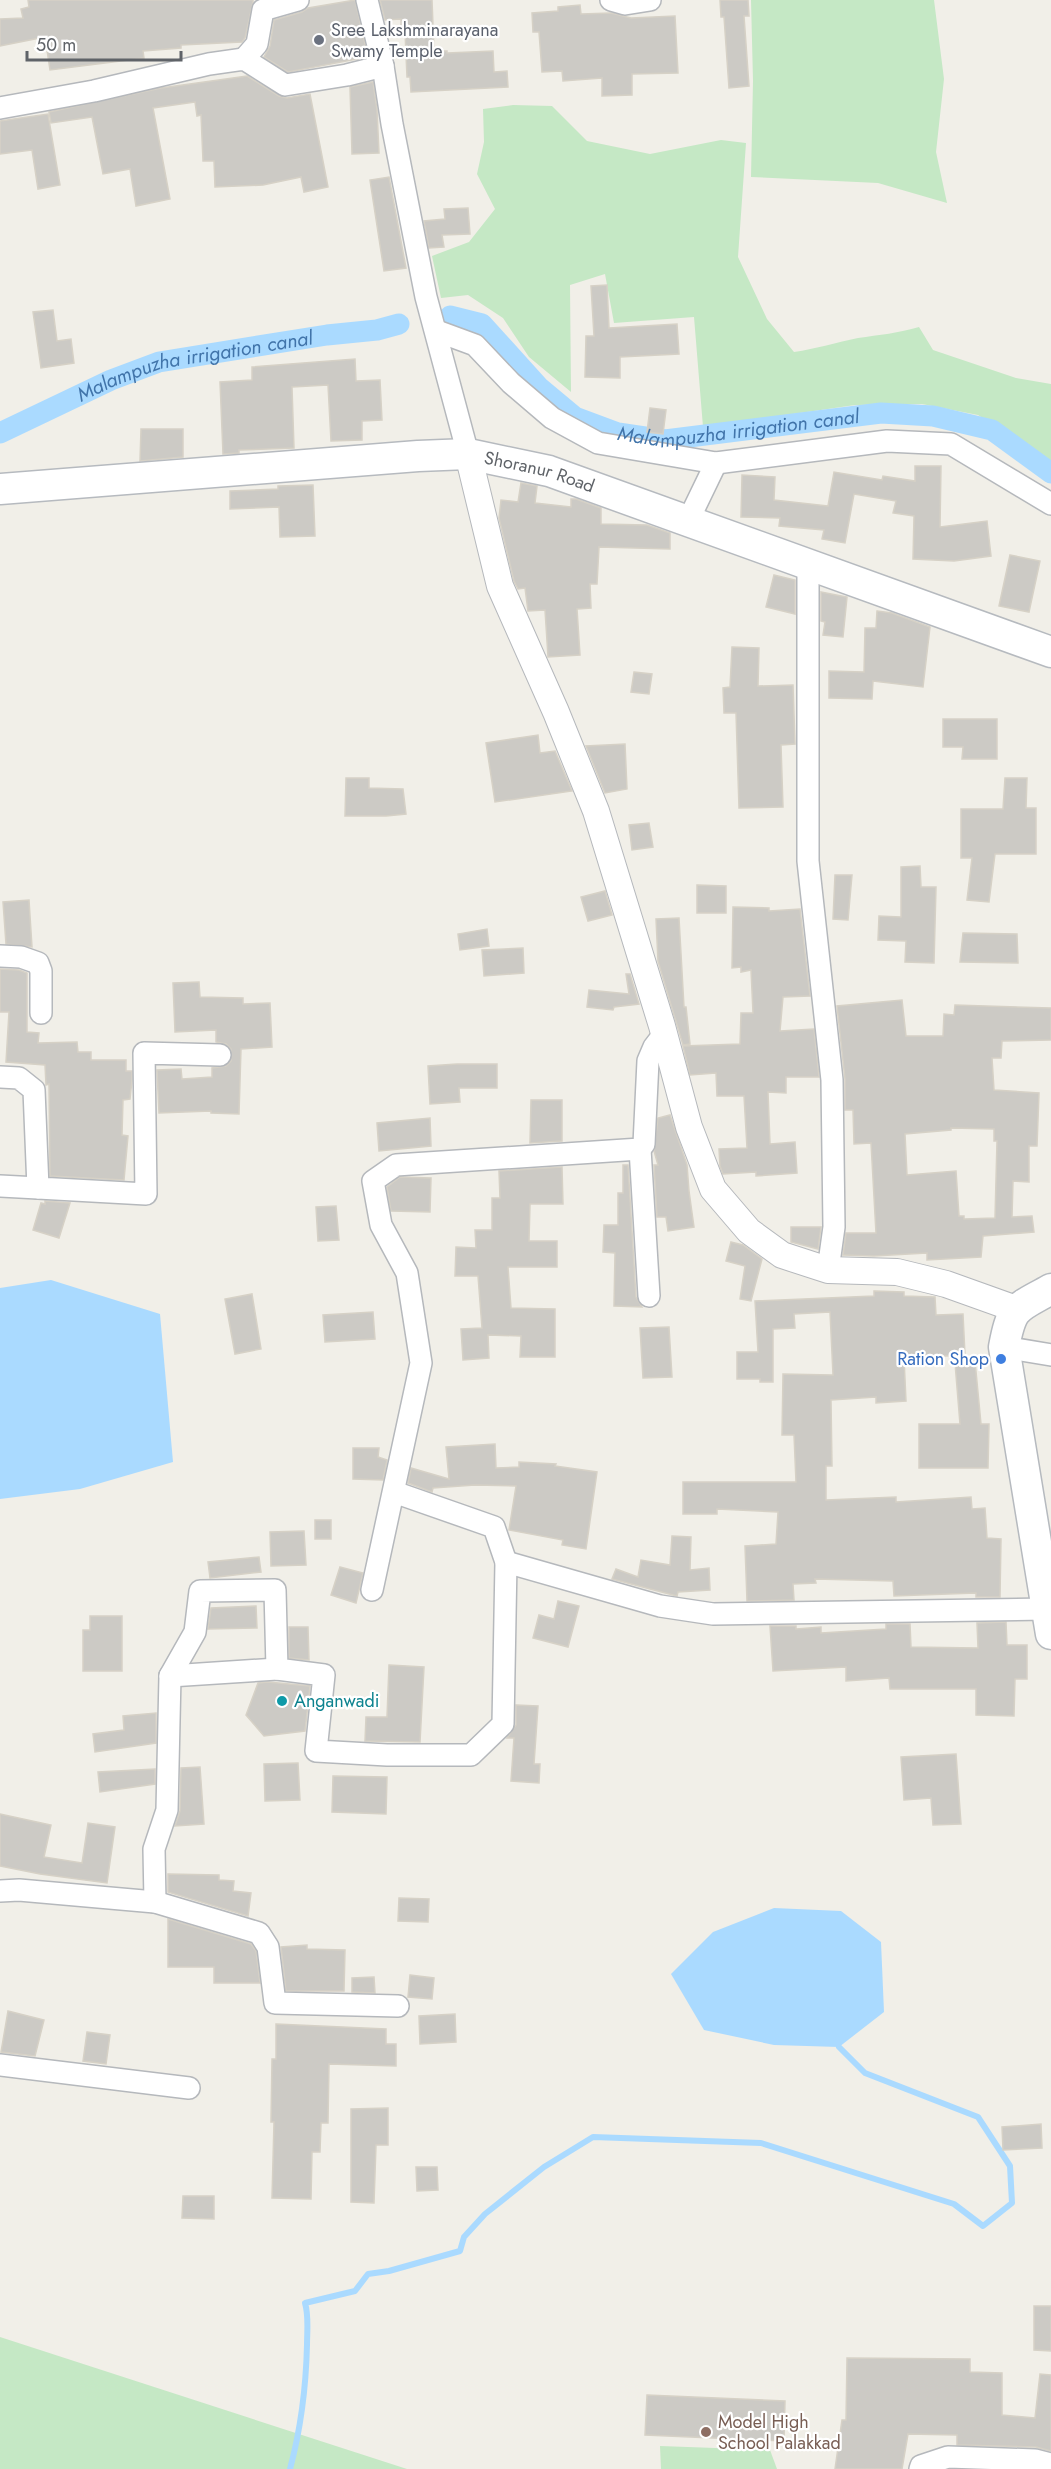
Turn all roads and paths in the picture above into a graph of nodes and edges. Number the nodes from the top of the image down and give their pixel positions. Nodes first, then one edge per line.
1 (298, 0) edge
2 (367, 0) edge
3 (610, 0) edge
4 (650, 0) edge
5 (244, 59) junction
6 (383, 66) junction
7 (0, 108) edge
8 (437, 332) junction
9 (468, 454) junction
10 (716, 463) junction
11 (0, 489) edge
12 (1051, 504) edge
13 (688, 521) junction
14 (808, 565) junction
15 (1051, 652) edge
16 (0, 956) edge
17 (40, 1013) dead end
18 (664, 1034) junction
19 (220, 1055) dead end
20 (0, 1077) edge
21 (640, 1149) junction
22 (0, 1186) edge
23 (38, 1188) junction
24 (828, 1270) junction
25 (1051, 1289) edge
26 (649, 1296) dead end
27 (1016, 1309) junction
28 (1004, 1347) junction
29 (1051, 1355) edge
30 (394, 1492) junction
31 (506, 1562) junction
32 (372, 1590) dead end
33 (1049, 1621) edge
34 (277, 1669) junction
35 (170, 1676) junction
36 (0, 1891) edge
37 (155, 1902) junction
38 (398, 2006) dead end
39 (0, 2065) edge
40 (189, 2088) dead end
41 (1051, 2464) edge
42 (920, 2469) edge

1 - 5 street
2 - 6 street
3 - 4 street
5 - 6 street
5 - 7 street
6 - 8 street
8 - 9 street
8 - 10 street
9 - 11 main road, Shoranur Road
9 - 13 main road, Shoranur Road
9 - 18 street
10 - 12 street
10 - 13 street
13 - 14 main road, Shoranur Road
14 - 15 main road, Shoranur Road
14 - 24 street
16 - 17 street
18 - 21 street
18 - 24 street
19 - 23 street
20 - 23 street
21 - 26 street
21 - 30 street
22 - 23 street
24 - 27 street
25 - 27 main road
27 - 28 main road
28 - 29 street
28 - 33 main road
30 - 31 street
30 - 32 street
31 - 33 street
31 - 34 street
34 - 35 street
34 - 35 street
35 - 37 street
36 - 37 street
37 - 38 street
39 - 40 street
41 - 42 street

